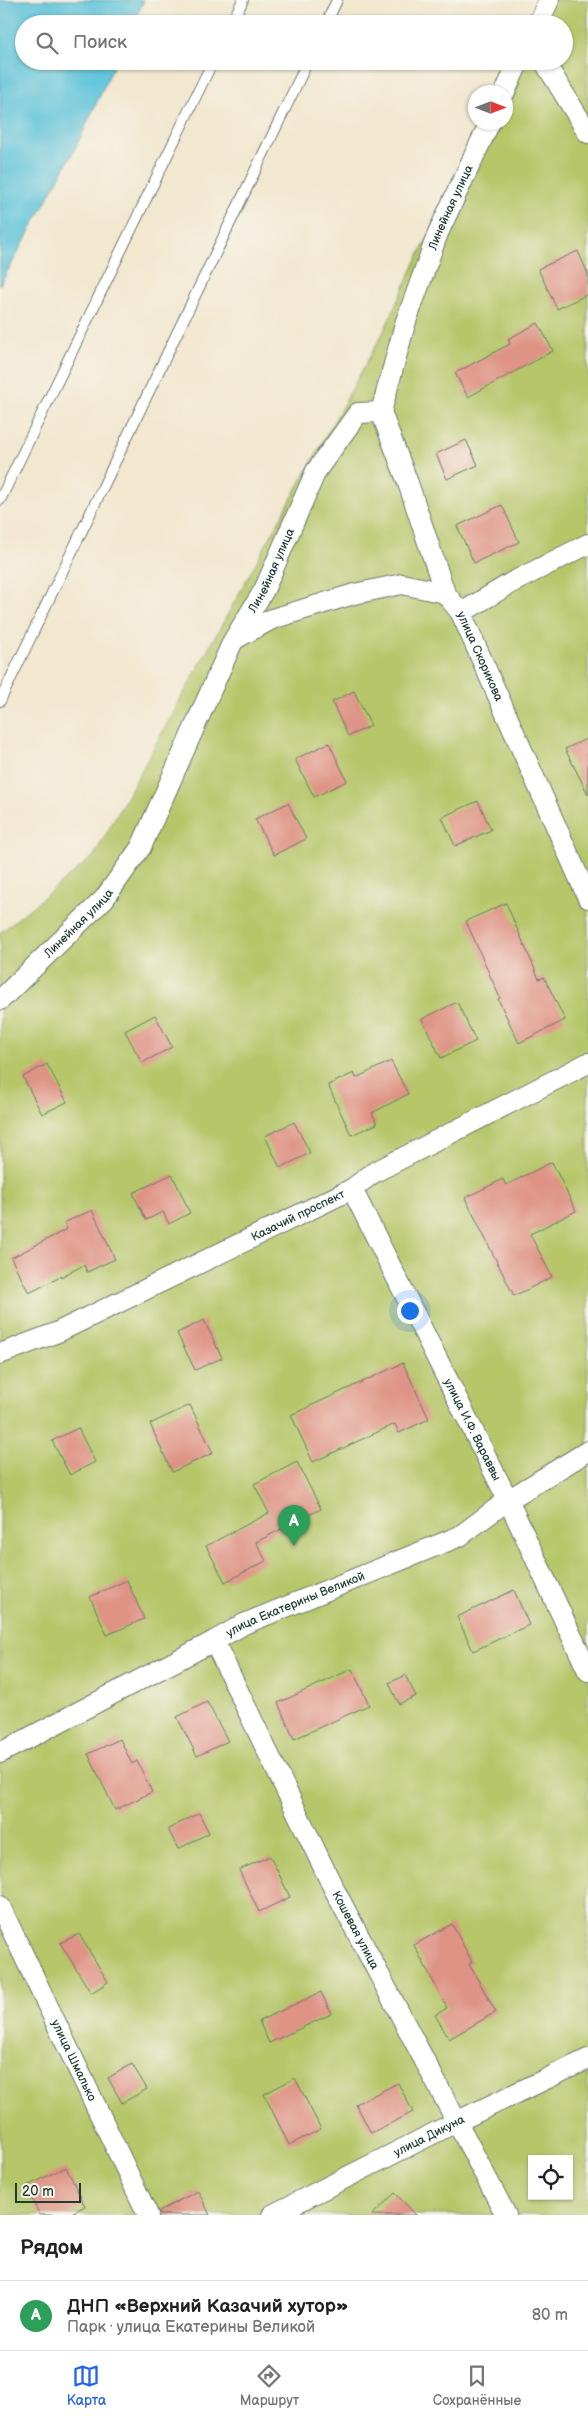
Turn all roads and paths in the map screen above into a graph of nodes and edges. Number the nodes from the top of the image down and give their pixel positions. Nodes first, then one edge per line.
1 (243, 0) edge
2 (337, 0) edge
3 (549, 0) edge
4 (236, 15) edge
5 (330, 15) edge
6 (542, 15) edge
7 (209, 70) edge
8 (304, 70) edge
9 (516, 70) edge
10 (550, 70) edge
11 (508, 85) edge
12 (587, 128) edge
13 (486, 130) edge
14 (381, 412) junction
15 (0, 500) edge
16 (588, 544) edge
17 (445, 593) junction
18 (461, 613) junction
19 (233, 641) junction
20 (0, 701) edge
21 (588, 898) edge
22 (0, 1000) edge
23 (588, 1063) edge
24 (352, 1189) junction
25 (0, 1354) edge
26 (588, 1452) edge
27 (508, 1500) junction
28 (214, 1641) junction
29 (588, 1671) edge
30 (0, 1753) edge
31 (0, 1906) edge
32 (588, 2059) edge
33 (458, 2122) junction
34 (148, 2215) edge
35 (272, 2215) edge
36 (506, 2215) edge

1 - 4 lane
2 - 5 lane
3 - 6 street
7 - 15 lane
8 - 20 lane
9 - 11 street
10 - 12 street
13 - 14 street, Линейная улица
14 - 17 street, улица Скорикова
14 - 19 street, Линейная улица
16 - 18 street
17 - 18 street, улица Скорикова
17 - 19 street
18 - 21 street, улица Скорикова
19 - 22 street, Линейная улица
23 - 24 street, Казачий проспект
24 - 25 street, Казачий проспект
24 - 27 street, улица И.Ф. Вараввы
26 - 27 street, улица Екатерины Великой
27 - 28 street, улица Екатерины Великой
27 - 29 street, улица И.Ф. Вараввы
28 - 30 street, улица Екатерины Великой
28 - 33 street, Кошевая улица
31 - 34 street, улица Шмалько
32 - 33 street, улица Дикуна
33 - 35 street, улица Дикуна
33 - 36 street, Кошевая улица

